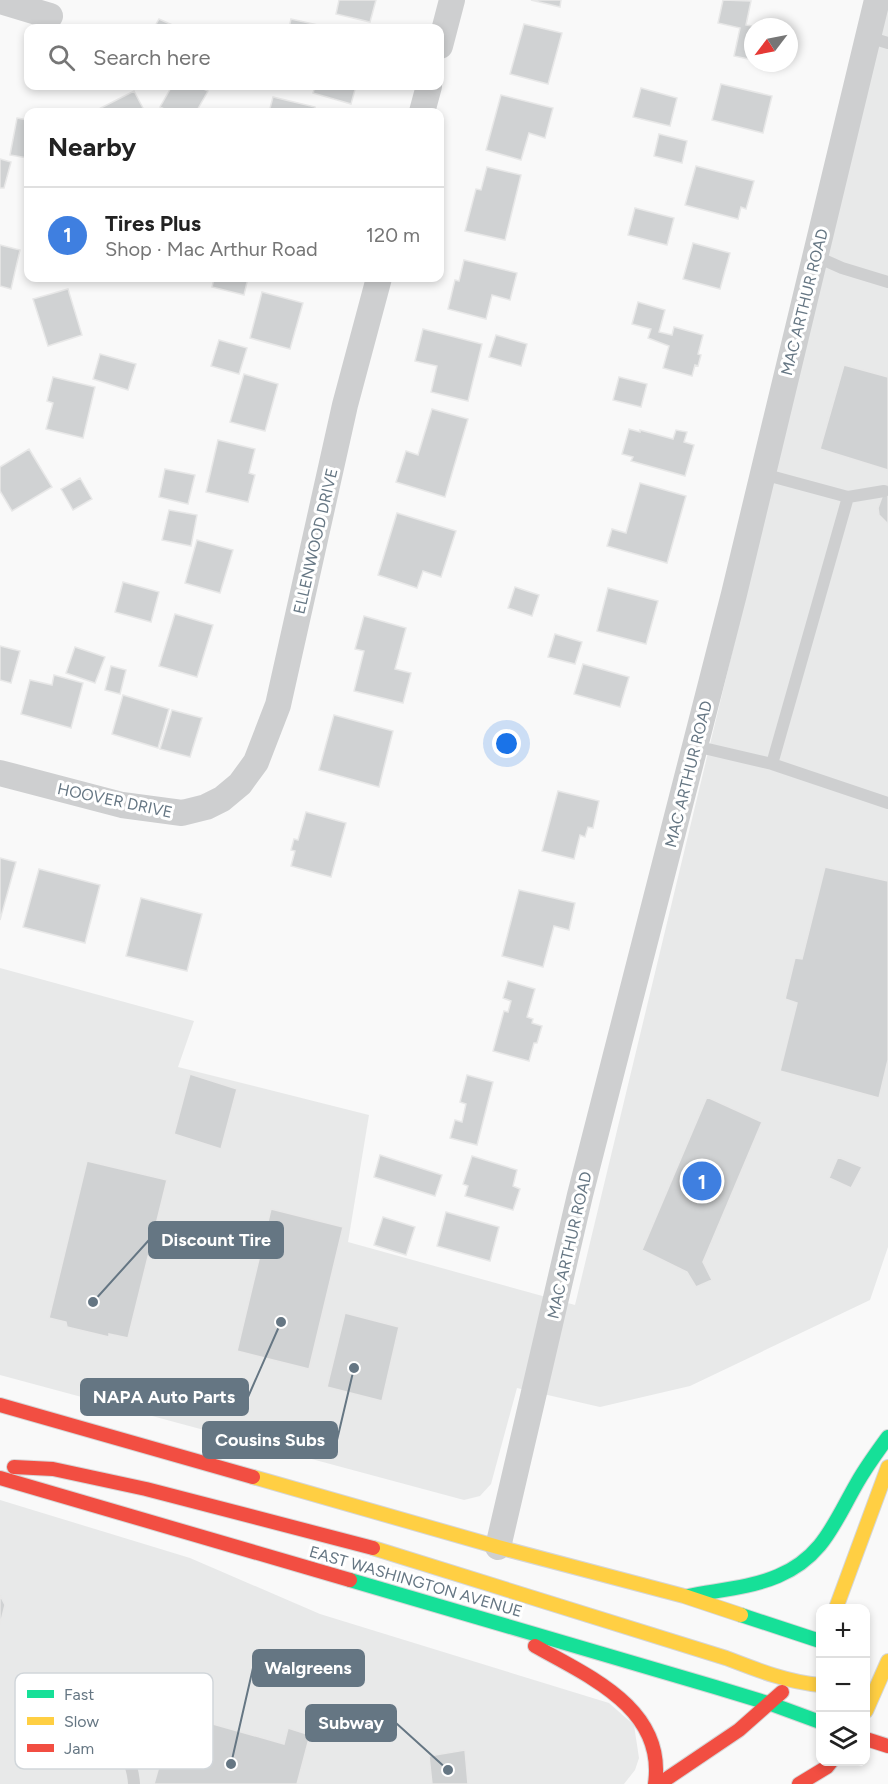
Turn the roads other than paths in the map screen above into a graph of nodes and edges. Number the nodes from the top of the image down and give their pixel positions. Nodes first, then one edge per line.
1 (452, 0) edge
2 (877, 0) edge
3 (0, 1) edge
4 (50, 16) dead end
5 (444, 31) edge
6 (878, 40) edge
7 (428, 90) edge
8 (423, 108) edge
9 (815, 256) junction
10 (378, 282) edge
11 (888, 282) edge
12 (763, 474) junction
13 (884, 491) dead end
14 (848, 497) junction
15 (695, 746) junction
16 (772, 764) junction
17 (0, 773) edge
18 (228, 794) joint
19 (888, 804) edge
20 (0, 1405) edge
21 (888, 1437) edge
22 (0, 1466) edge
23 (888, 1467) edge
24 (0, 1478) edge
25 (498, 1547) junction
26 (684, 1596) junction
27 (837, 1604) edge
28 (492, 1621) junction
29 (816, 1642) edge
30 (885, 1661) edge
31 (803, 1665) dead end
32 (870, 1671) edge
33 (791, 1681) junction
34 (816, 1684) edge
35 (870, 1696) edge
36 (870, 1698) edge
37 (801, 1700) dead end
38 (888, 1702) edge
39 (771, 1704) junction
40 (816, 1721) edge
41 (870, 1740) edge
42 (888, 1746) edge
43 (828, 1766) edge
44 (133, 1769) edge
45 (134, 1784) edge
46 (657, 1784) edge
47 (799, 1784) edge

1 - 5 street
2 - 6 street, MAC ARTHUR ROAD
3 - 4 street
6 - 9 street, MAC ARTHUR ROAD
7 - 8 street
9 - 11 lane
9 - 12 street, MAC ARTHUR ROAD
10 - 18 street, ELLENWOOD DRIVE
12 - 14 lane
12 - 15 street, MAC ARTHUR ROAD
13 - 14 lane
14 - 16 lane
15 - 16 lane
15 - 25 street, MAC ARTHUR ROAD
16 - 19 lane
17 - 18 street, HOOVER DRIVE
20 - 25 main road
21 - 26 main road
22 - 33 main road
23 - 27 main road
24 - 28 main road, EAST WASHINGTON AVENUE
25 - 26 main road
26 - 29 main road
28 - 39 main road, EAST WASHINGTON AVENUE
28 - 46 main road
30 - 32 main road
30 - 35 main road
31 - 33 main road
33 - 34 main road
33 - 39 main road
36 - 38 main road
37 - 39 main road
39 - 40 main road, EAST WASHINGTON AVENUE
39 - 46 main road
41 - 42 main road
43 - 47 main road
44 - 45 lane

